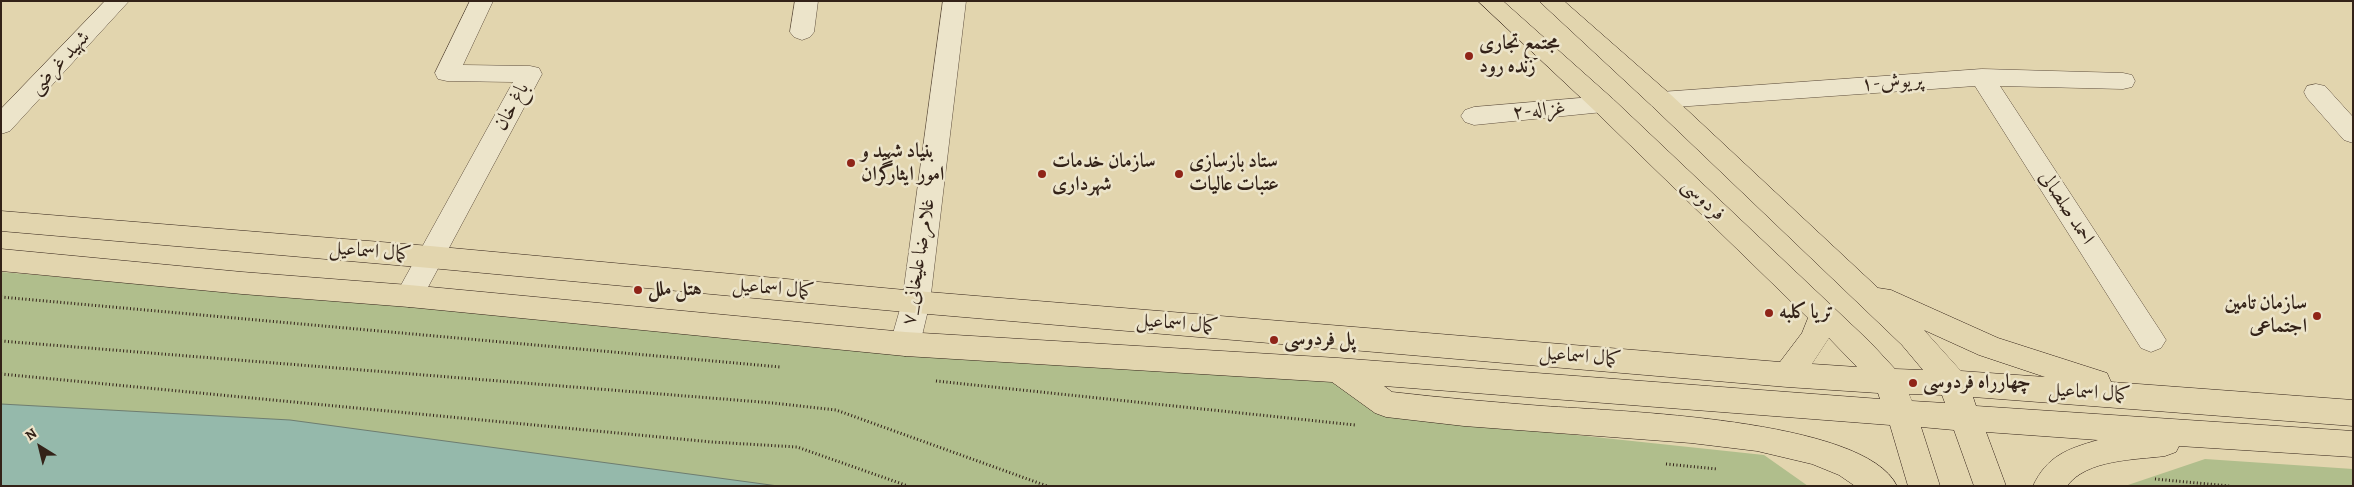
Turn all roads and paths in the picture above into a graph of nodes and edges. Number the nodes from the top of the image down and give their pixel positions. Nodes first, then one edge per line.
1 (118, 1) edge
2 (482, 1) edge
3 (807, 1) edge
4 (954, 1) edge
5 (1489, 1) edge
6 (1550, 1) edge
7 (802, 32) dead end
8 (1982, 77) junction
9 (2123, 81) dead end
10 (2316, 92) dead end
11 (1661, 100) junction
12 (1604, 105) junction
13 (1474, 116) dead end
14 (1, 125) edge
15 (2353, 134) edge
16 (1, 221) edge
17 (430, 257) junction
18 (1, 260) edge
19 (1866, 291) junction
20 (409, 296) junction
21 (1, 297) edge
22 (916, 302) junction
23 (1824, 316) junction
24 (2151, 340) dead end
25 (1, 341) edge
26 (905, 344) junction
27 (782, 367) dead end
28 (1336, 370) junction
29 (1, 374) edge
30 (1787, 375) junction
31 (930, 380) dead end
32 (1888, 382) junction
33 (1953, 383) junction
34 (2148, 398) junction
35 (1901, 412) junction
36 (2353, 413) edge
37 (1966, 418) junction
38 (1357, 425) dead end
39 (2210, 436) junction
40 (2353, 444) edge
41 (1662, 464) dead end
42 (1721, 470) dead end
43 (908, 486) edge
44 (1047, 486) edge
45 (1881, 486) edge
46 (1924, 486) edge
47 (1990, 486) edge
48 (2049, 486) edge

1 - 14 street, شهید غرضی
2 - 17 street, باغ خان
3 - 7 street
4 - 22 street, ۷_غلامرضا علیخانی
5 - 12 main road, فردوسی
6 - 11 main road
8 - 9 street, ۱-پریوش
8 - 11 street, ۱-پریوش
8 - 24 street, احمد صلصالی
10 - 15 street
11 - 19 main road
12 - 13 street, ۲-غزاله
12 - 23 main road, فردوسی
16 - 17 main road, کمال اسماعیل
17 - 20 street
17 - 22 main road, کمال اسماعیل
18 - 20 main road, کمال اسماعیل
19 - 33 main road
19 - 34 main road
20 - 26 main road, کمال اسماعیل
21 - 27 path
22 - 26 street, ۷_غلامرضا علیخانی
22 - 30 main road, کمال اسماعیل
23 - 30 main road
23 - 32 main road, فردوسی
25 - 44 path
26 - 28 main road, کمال اسماعیل
28 - 35 main road, کمال اسماعیل
28 - 45 main road
29 - 43 path
30 - 32 main road, کمال اسماعیل
31 - 38 path
32 - 33 main road, کمال اسماعیل
32 - 35 main road, فردوسی
33 - 34 main road, کمال اسماعیل
33 - 37 main road
34 - 36 main road, کمال اسماعیل
35 - 37 main road, کمال اسماعیل
35 - 46 main road
37 - 39 main road, کمال اسماعیل
37 - 47 main road
39 - 40 main road, کمال اسماعیل
39 - 48 main road
41 - 42 path

